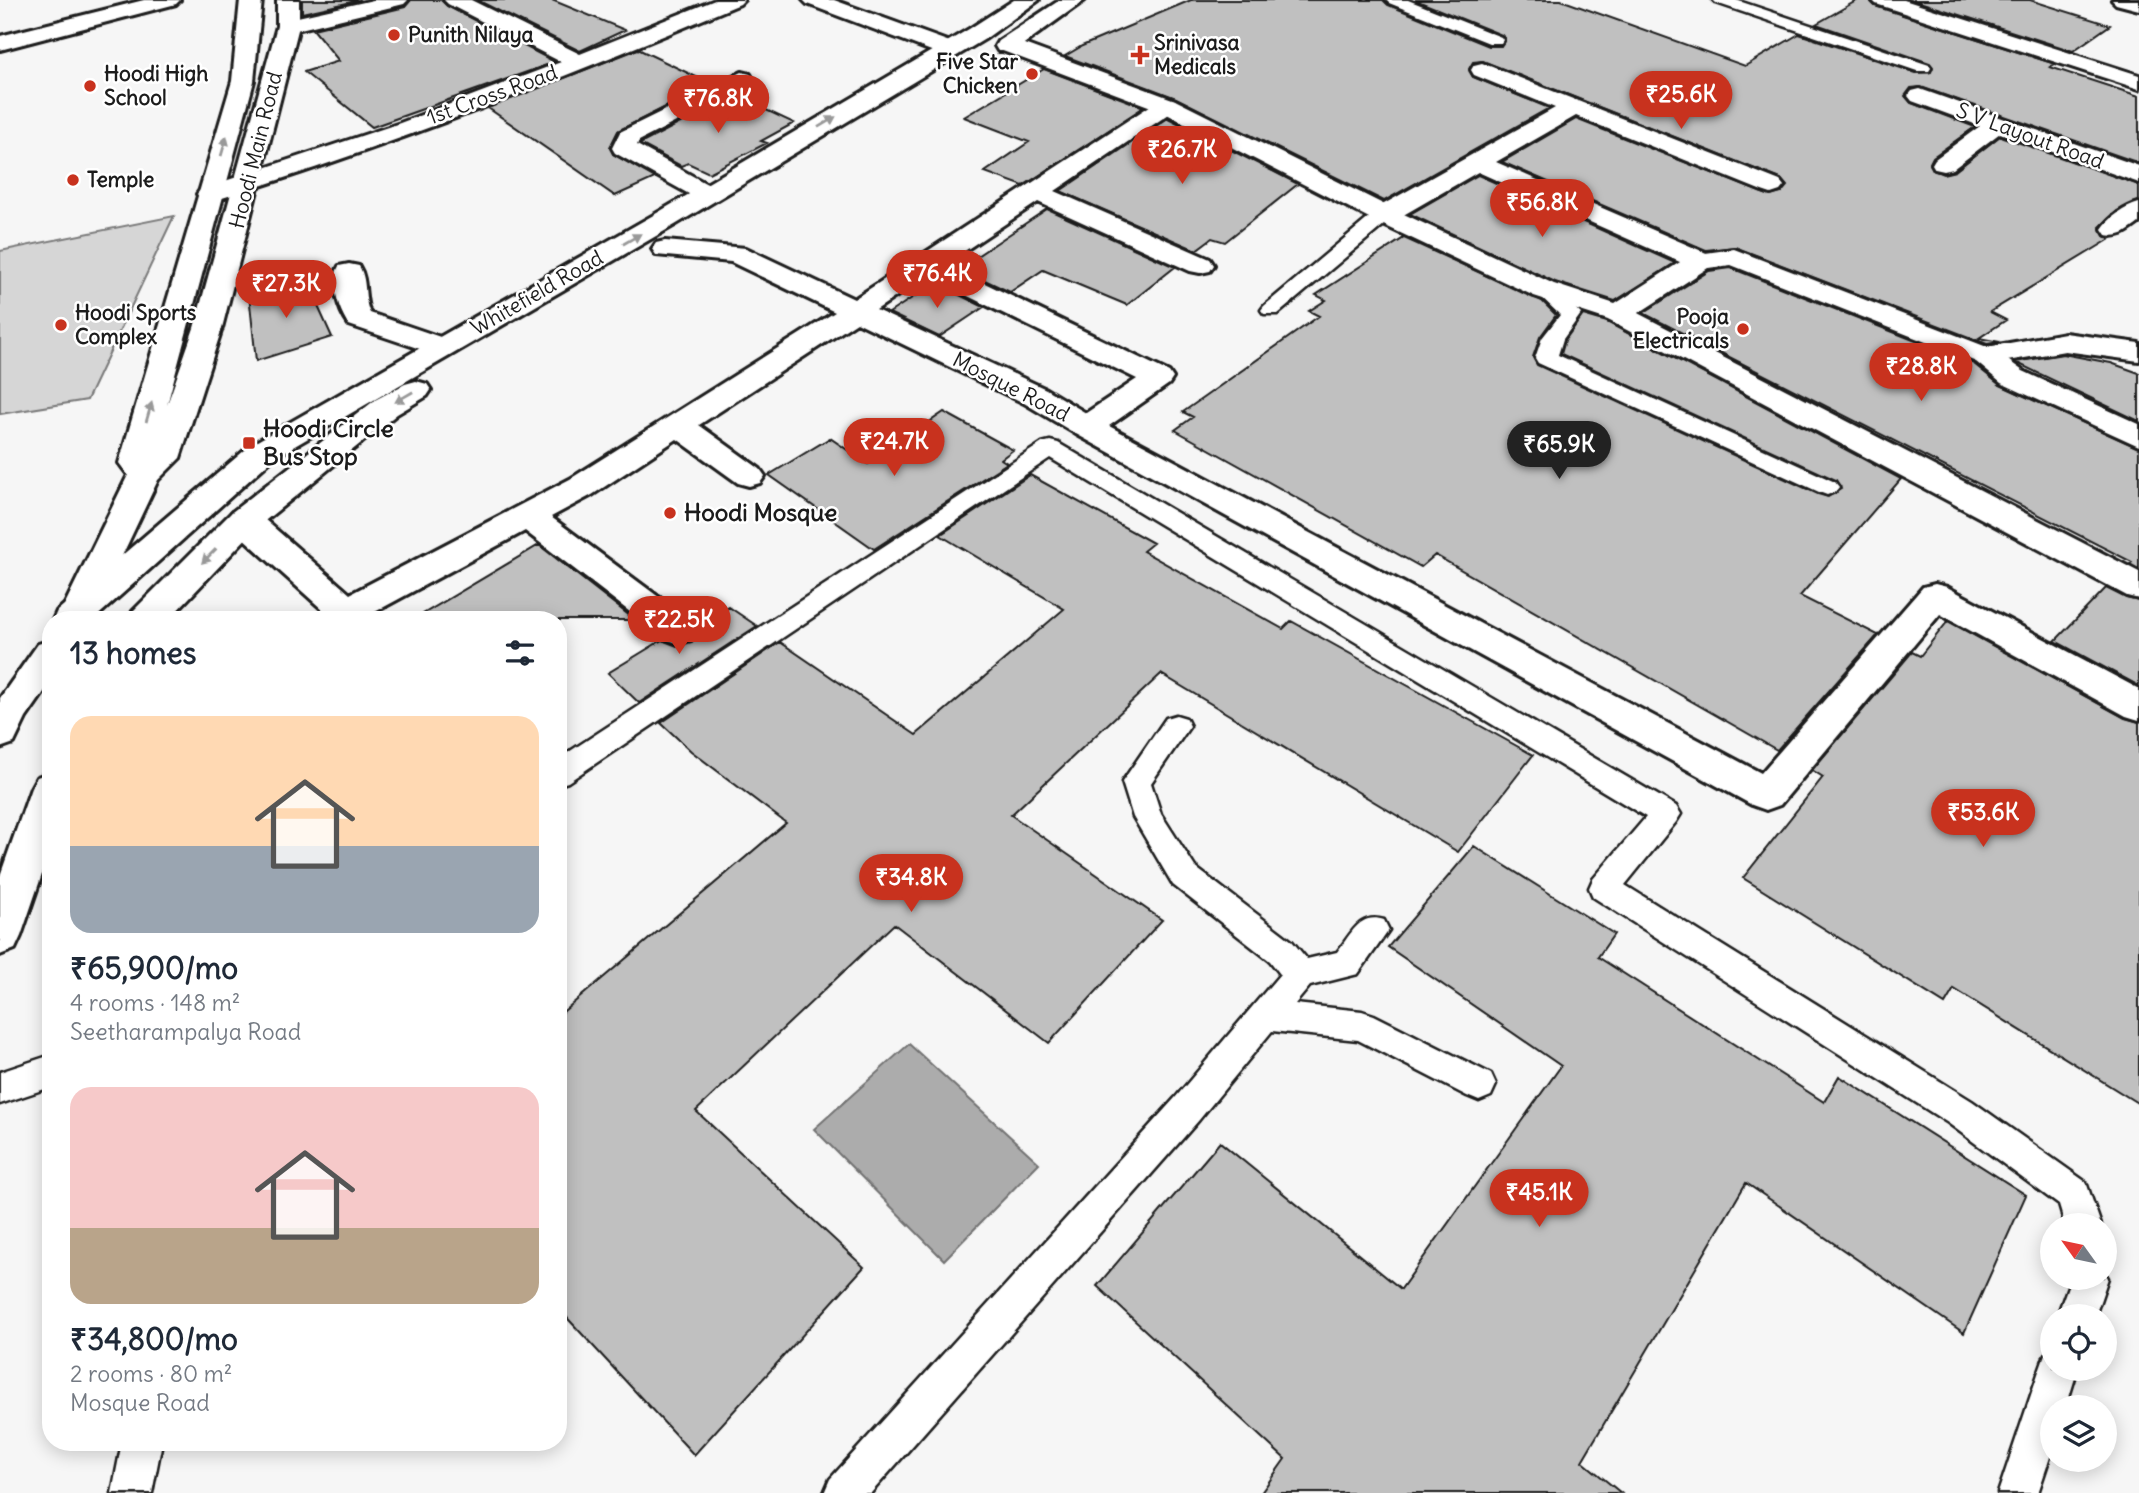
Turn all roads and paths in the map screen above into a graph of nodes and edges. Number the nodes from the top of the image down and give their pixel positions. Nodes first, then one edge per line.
1 (169, 0) edge
2 (251, 0) edge
3 (397, 0) edge
4 (455, 0) edge
5 (733, 0) edge
6 (814, 0) edge
7 (1028, 0) edge
8 (1074, 0) edge
9 (1394, 0) edge
10 (1721, 0) edge
11 (1883, 0) edge
12 (2123, 0) edge
13 (2139, 4) edge
14 (288, 13) edge
15 (1495, 40) dead end
16 (0, 43) edge
17 (1008, 45) junction
18 (950, 50) junction
19 (580, 63) junction
20 (1923, 68) dead end
21 (1482, 70) dead end
22 (742, 79) dead end
23 (2139, 82) edge
24 (1920, 96) dead end
25 (1167, 105) junction
26 (1574, 107) junction
27 (1997, 124) junction
28 (1476, 162) junction
29 (1944, 164) dead end
30 (2139, 175) edge
31 (248, 182) junction
32 (1771, 186) dead end
33 (1034, 191) junction
34 (210, 194) junction
35 (707, 194) junction
36 (2139, 211) edge
37 (1384, 215) junction
38 (2115, 229) dead end
39 (665, 248) junction
40 (1701, 261) junction
41 (925, 265) junction
42 (1200, 265) dead end
43 (349, 272) dead end
44 (1545, 290) junction
45 (857, 310) junction
46 (1270, 310) dead end
47 (1618, 314) junction
48 (442, 347) junction
49 (2139, 352) edge
50 (1984, 356) junction
51 (678, 425) junction
52 (1087, 426) junction
53 (2139, 436) edge
54 (155, 466) junction
55 (749, 476) dead end
56 (1827, 487) dead end
57 (528, 516) junction
58 (244, 520) junction
59 (2139, 587) edge
60 (78, 611) edge
61 (81, 611) edge
62 (155, 611) edge
63 (678, 631) dead end
64 (42, 645) edge
65 (42, 666) edge
66 (0, 683) edge
67 (2139, 706) edge
68 (1176, 726) dead end
69 (0, 733) edge
70 (567, 768) edge
71 (42, 814) edge
72 (1373, 930) dead end
73 (0, 936) edge
74 (1300, 974) junction
75 (1265, 1016) junction
76 (42, 1074) edge
77 (1479, 1085) dead end
78 (0, 1088) edge
79 (2079, 1213) edge
80 (2055, 1381) edge
81 (140, 1451) edge
82 (132, 1493) edge
83 (844, 1493) edge
84 (2018, 1493) edge

1 - 16 street
34 -> 2 street
3 - 14 street
4 - 19 street
5 - 19 street, 1st Cross Road
6 - 18 street
7 - 18 street, Whitefield Road
8 - 17 street, Whitefield Road
9 - 15 lane
10 - 20 lane
11 - 23 street
12 - 13 street
14 - 31 street, Hoodi Main Road
17 - 25 street
17 - 39 street, Whitefield Road
35 -> 18 street, Whitefield Road
19 - 31 street, 1st Cross Road
21 - 26 street
22 - 35 street
24 - 27 street, S V Layout Road
25 - 33 street
25 - 37 street
26 - 28 street
26 - 32 street
27 - 29 street
27 - 30 street, S V Layout Road
28 - 37 street
28 - 40 street
31 - 34 street, 1st Cross Road
31 - 54 street, Hoodi Main Road
33 - 41 street
33 - 42 street
54 -> 34 street
48 -> 35 street, Whitefield Road
36 - 38 street
37 - 44 street
37 - 46 lane
39 - 45 street, Mosque Road
39 -> 58 street, Whitefield Road
40 - 47 street
40 - 50 street
41 - 45 street
41 - 52 street, Mosque Road
43 - 48 street
44 - 47 street
44 - 56 lane
45 - 51 street
45 - 52 street, Mosque Road
47 - 59 street
48 - 61 street, Whitefield Road
49 - 50 street
50 - 53 street
51 - 55 street
51 - 57 street
52 - 67 street
54 - 60 street, Hoodi Main Road
57 - 58 street
57 - 63 street
58 -> 62 street, Whitefield Road
64 - 66 street
65 - 69 street
68 - 74 lane
70 - 79 lane
71 - 73 street
72 - 74 lane
74 - 75 lane
75 - 77 lane
75 - 83 lane
76 - 78 lane
80 - 84 lane
81 - 82 lane

